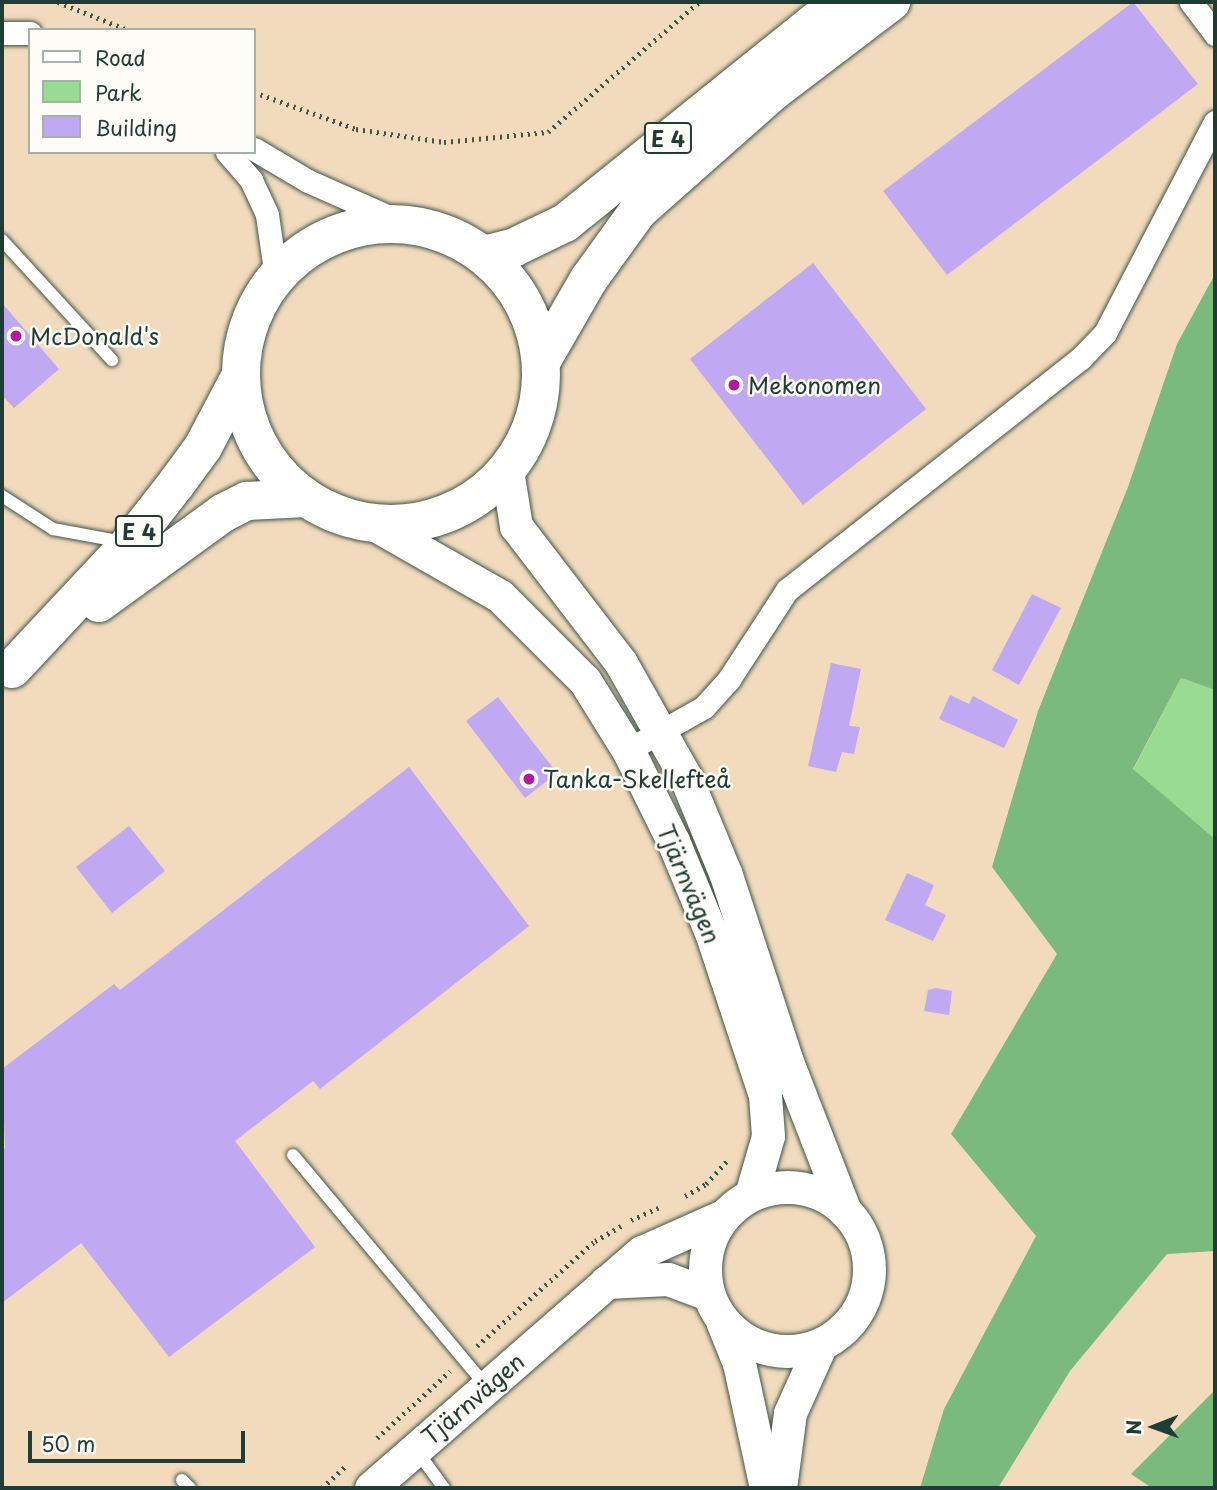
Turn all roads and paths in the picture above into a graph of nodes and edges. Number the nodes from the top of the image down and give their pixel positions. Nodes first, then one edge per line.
1 (58, 2) edge
2 (699, 2) edge
3 (841, 2) edge
4 (891, 2) edge
5 (1191, 2) edge
6 (123, 28) edge
7 (2, 33) edge
8 (28, 33) edge
9 (1215, 34) edge
10 (256, 93) edge
11 (1215, 122) edge
12 (256, 150) edge
13 (229, 154) edge
14 (405, 224) junction
15 (2, 240) edge
16 (484, 255) junction
17 (276, 277) junction
18 (112, 360) dead end
19 (541, 362) junction
20 (241, 375) junction
21 (507, 470) junction
22 (2, 496) edge
23 (306, 498) junction
24 (372, 523) junction
25 (130, 543) junction
26 (7, 673) edge
27 (662, 730) junction
28 (628, 750) junction
29 (292, 1155) dead end
30 (738, 1205) junction
31 (845, 1211) junction
32 (606, 1282) junction
33 (715, 1306) junction
34 (821, 1344) junction
35 (487, 1387) junction
36 (416, 1450) junction
37 (371, 1488) edge
38 (444, 1488) edge
39 (766, 1488) edge
40 (780, 1488) edge

1 - 6 path
2 - 10 path
3 - 16 highway, E 4
4 - 19 highway, E 4
5 - 9 street
7 - 8 street
11 - 27 street
12 - 14 street
13 - 17 street
14 - 16 highway
14 - 17 highway
15 - 18 lane
16 - 19 highway
17 - 20 highway
19 - 21 highway
20 - 23 highway
20 - 25 highway, E 4
21 - 24 highway
21 - 27 main road, Tjärnvägen
22 - 25 lane
23 - 24 highway
23 - 26 highway, E 4
24 - 28 main road, Tjärnvägen
25 - 26 highway, E 4
27 - 28 street
27 - 31 main road, Tjärnvägen
28 - 30 main road, Tjärnvägen
29 - 35 lane
30 - 31 main road
30 - 32 main road, Tjärnvägen
30 - 33 main road
31 - 34 main road
32 - 33 main road
32 - 35 main road, Tjärnvägen
33 - 34 main road
33 - 39 main road
34 - 40 main road
35 - 36 main road, Tjärnvägen
36 - 37 main road, Tjärnvägen
36 - 38 lane

